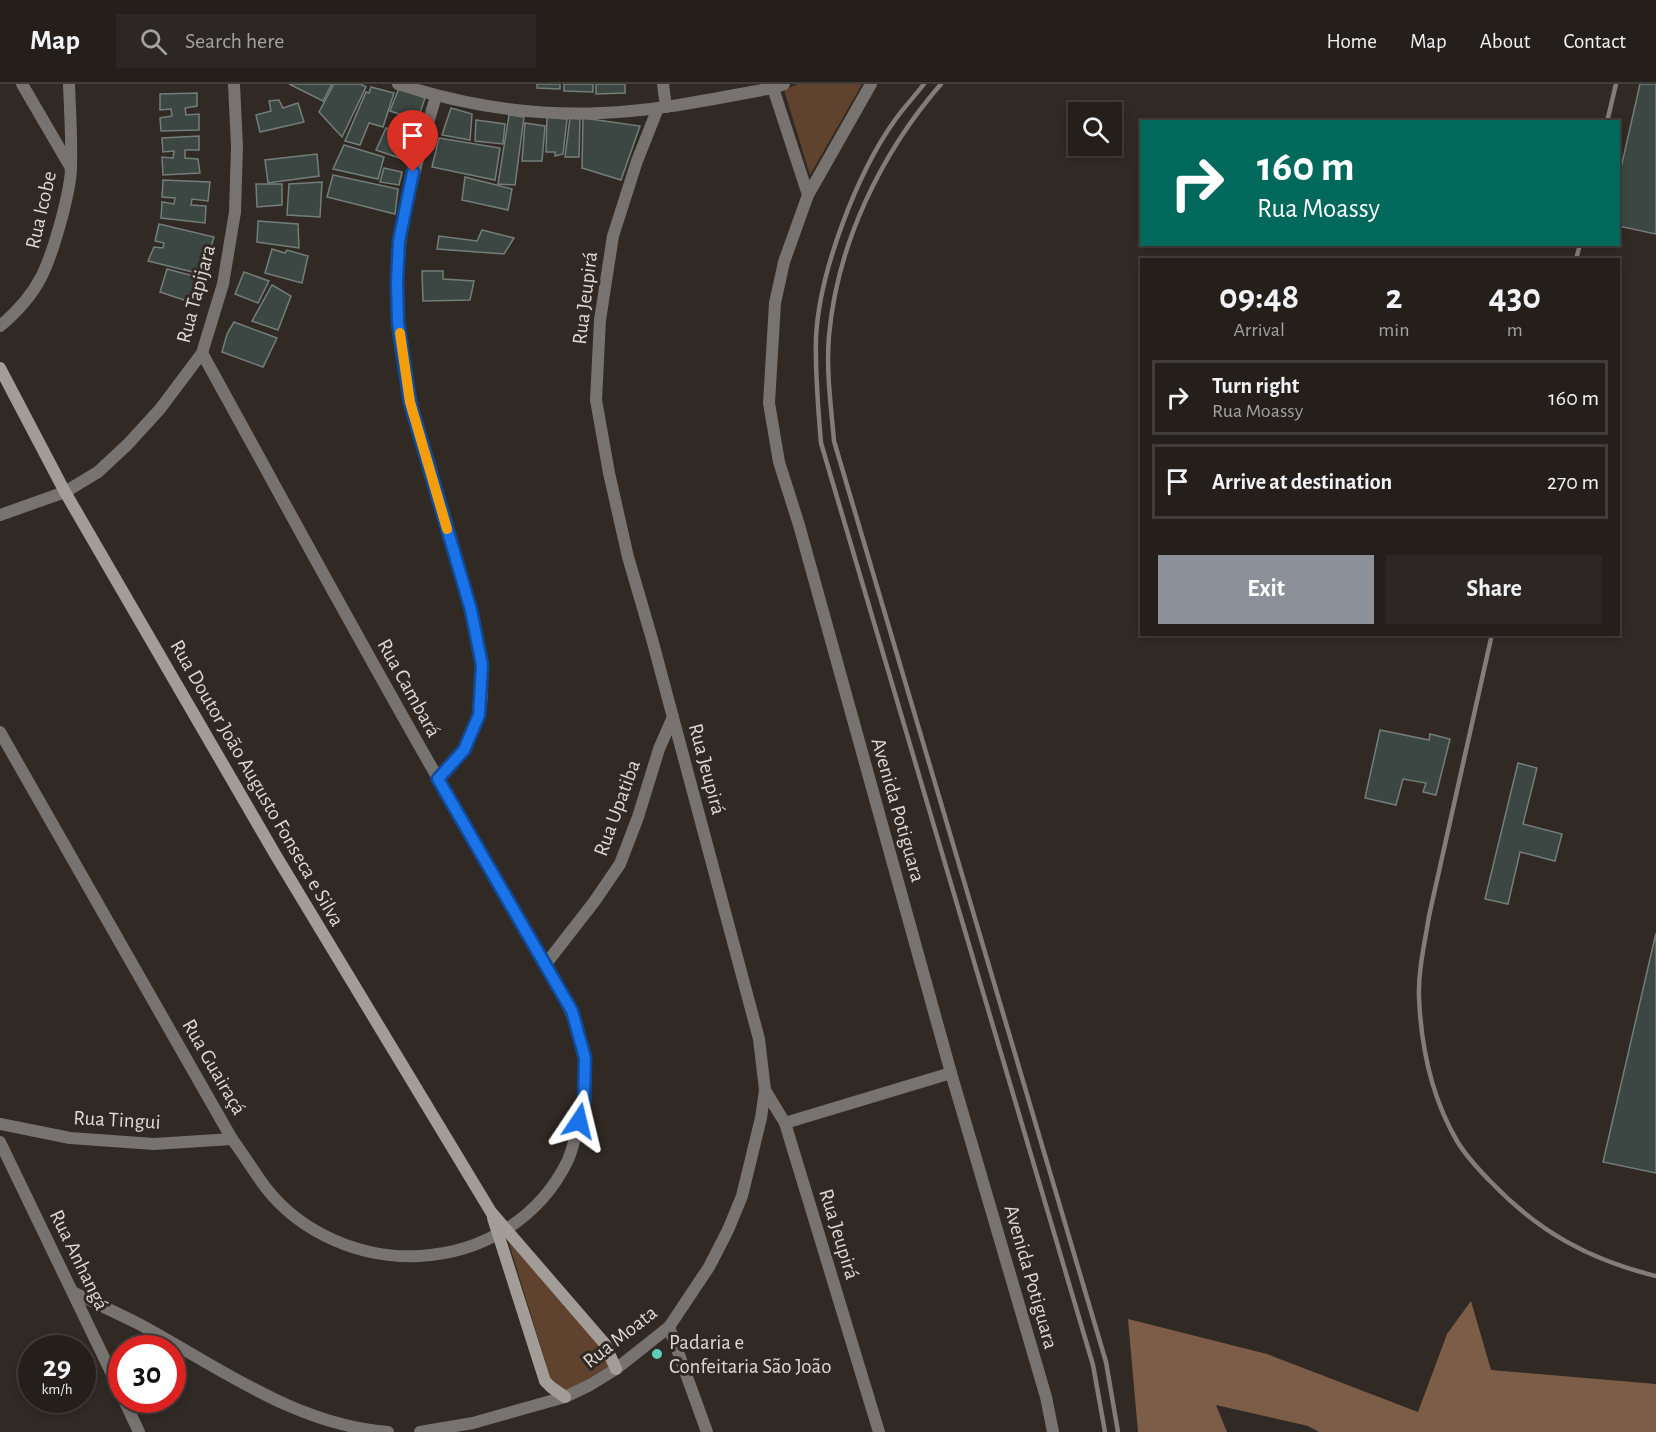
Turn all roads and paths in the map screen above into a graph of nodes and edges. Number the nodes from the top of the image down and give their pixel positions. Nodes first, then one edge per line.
1 (21, 84) edge
2 (69, 84) edge
3 (234, 84) edge
4 (398, 84) edge
5 (663, 84) edge
6 (871, 84) edge
7 (779, 86) edge
8 (436, 96) junction
9 (662, 107) junction
10 (71, 169) junction
11 (807, 195) junction
12 (0, 326) edge
13 (202, 353) junction
14 (0, 368) edge
15 (65, 492) junction
16 (0, 515) edge
17 (673, 717) junction
18 (0, 732) edge
19 (438, 779) junction
20 (545, 965) junction
21 (951, 1073) junction
22 (765, 1090) junction
23 (785, 1123) junction
24 (0, 1124) edge
25 (232, 1139) junction
26 (0, 1142) edge
27 (503, 1233) junction
28 (73, 1292) junction
29 (669, 1327) junction
30 (108, 1366) edge
31 (616, 1369) junction
32 (566, 1397) junction
33 (130, 1413) edge
34 (139, 1432) edge
35 (388, 1432) edge
36 (420, 1432) edge
37 (706, 1432) edge
38 (879, 1432) edge
39 (1053, 1432) edge

1 - 10 street
2 - 10 street, Rua Icobe
3 - 13 street, Rua Tapijara
4 - 8 street
5 - 9 street, Rua Jeupirá
6 - 11 street, Avenida Potiguara
7 - 9 street
7 - 11 street
8 - 9 street
8 - 19 street
9 - 17 street, Rua Jeupirá
10 - 12 street, Rua Icobe
11 - 21 street, Avenida Potiguara
13 - 15 street, Rua Tapijara
13 - 19 street, Rua Cambará
14 - 15 street, Rua Doutor João Augusto Fonseca e Silva
15 - 16 street, Rua Tapijara
15 - 27 street, Rua Doutor João Augusto Fonseca e Silva
17 - 20 street, Rua Upatiba
17 - 22 street, Rua Jeupirá
18 - 25 street, Rua Guairaçá
19 - 20 street, Rua Cambará
20 - 27 street, Rua Cambará
21 - 23 street
21 - 39 street, Avenida Potiguara
22 - 23 street, Rua Jeupirá
22 - 29 street, Rua Moata
23 - 38 street, Rua Jeupirá
24 - 25 street, Rua Tingui
25 - 27 street, Rua Guairaçá
26 - 28 street, Rua Anhangá
27 - 31 street, Rua Doutor João Augusto Fonseca e Silva
27 - 32 street, Rua Doutor João Augusto Fonseca e Silva
28 - 30 street, Rua Anhangá
28 - 35 street
29 - 31 street, Rua Moata
29 - 37 street
31 - 32 street, Rua Moata
32 - 36 street, Rua Moata
33 - 34 street

